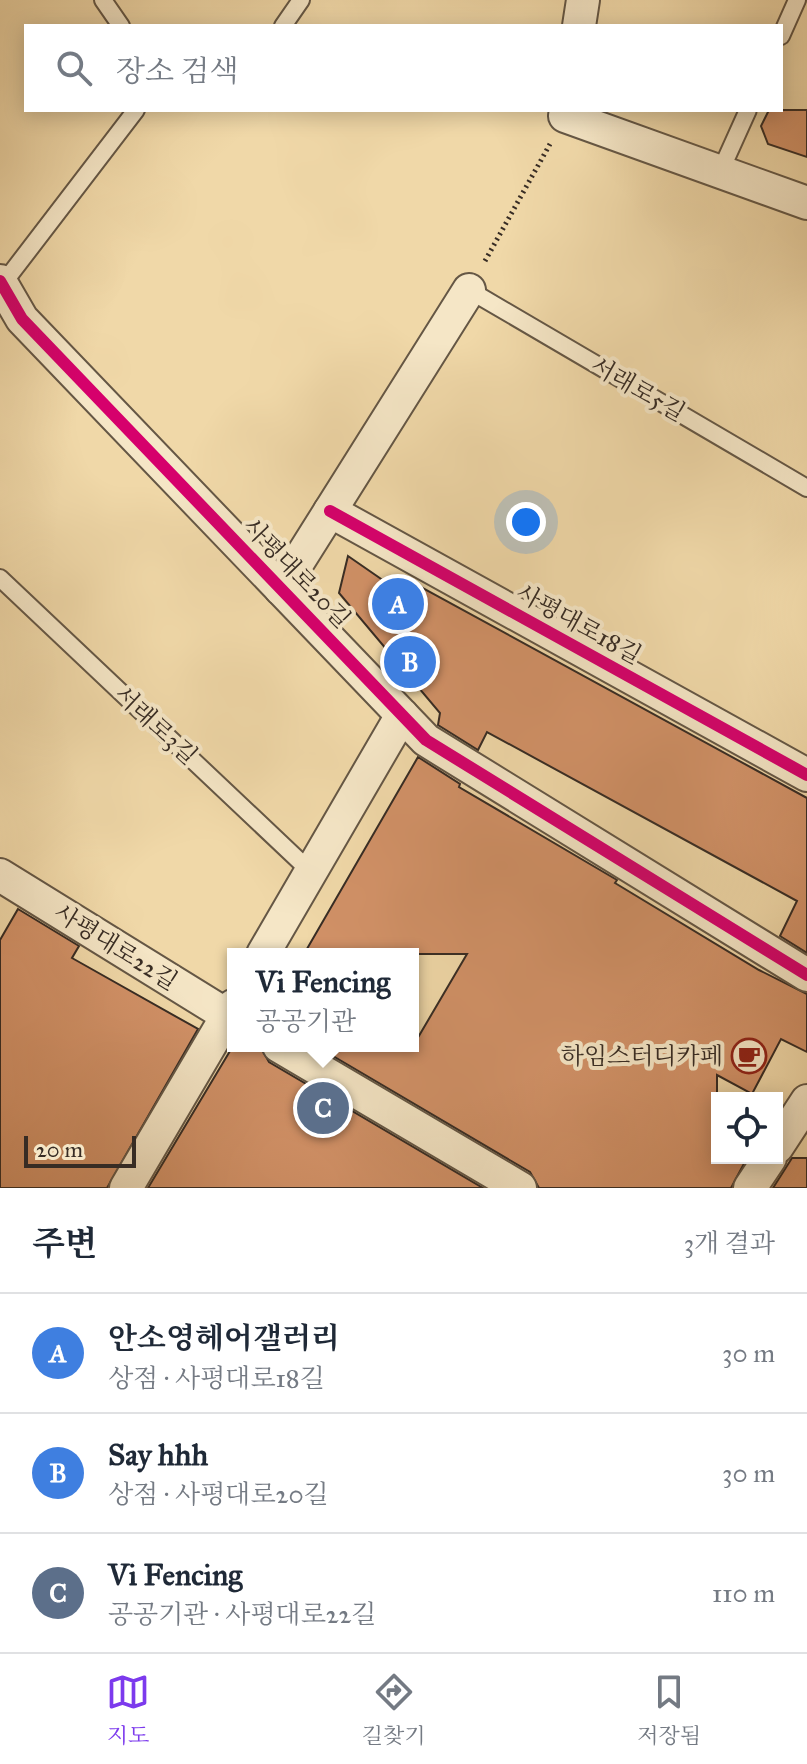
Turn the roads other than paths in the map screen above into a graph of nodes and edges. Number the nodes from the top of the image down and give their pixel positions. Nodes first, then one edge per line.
1 (103, 0) edge
2 (301, 0) edge
3 (583, 0) edge
4 (797, 0) edge
5 (120, 24) edge
6 (284, 24) edge
7 (579, 24) edge
8 (783, 32) edge
9 (134, 112) edge
10 (747, 112) edge
11 (566, 113) edge
12 (721, 170) junction
13 (807, 203) edge
14 (1, 285) edge
15 (469, 290) joint
16 (807, 488) edge
17 (330, 511) junction
18 (0, 578) edge
19 (281, 589) junction
20 (402, 715) junction
21 (807, 775) edge
22 (311, 872) junction
23 (0, 875) edge
24 (267, 948) edge
25 (807, 975) edge
26 (227, 1011) edge
27 (227, 1020) edge
28 (289, 1052) edge
29 (807, 1101) edge
30 (783, 1138) edge
31 (766, 1164) edge
32 (126, 1188) edge
33 (520, 1188) edge
34 (750, 1188) edge

1 - 5 lane
2 - 6 lane
3 - 7 street
4 - 8 lane
9 - 14 lane
10 - 12 lane
11 - 12 street
12 - 13 street
14 - 19 street, 사평대로20길
15 - 16 lane, 서래로5길
15 - 17 street, 사평대로20길
17 - 19 street, 사평대로20길
17 - 21 street, 사평대로18길
18 - 22 lane, 서래로3길
19 - 20 street, 사평대로20길
20 - 22 street
20 - 25 street, 사평대로20길
22 - 24 street
23 - 26 street, 사평대로22길
27 - 32 street
28 - 33 street
29 - 30 street
31 - 34 street

